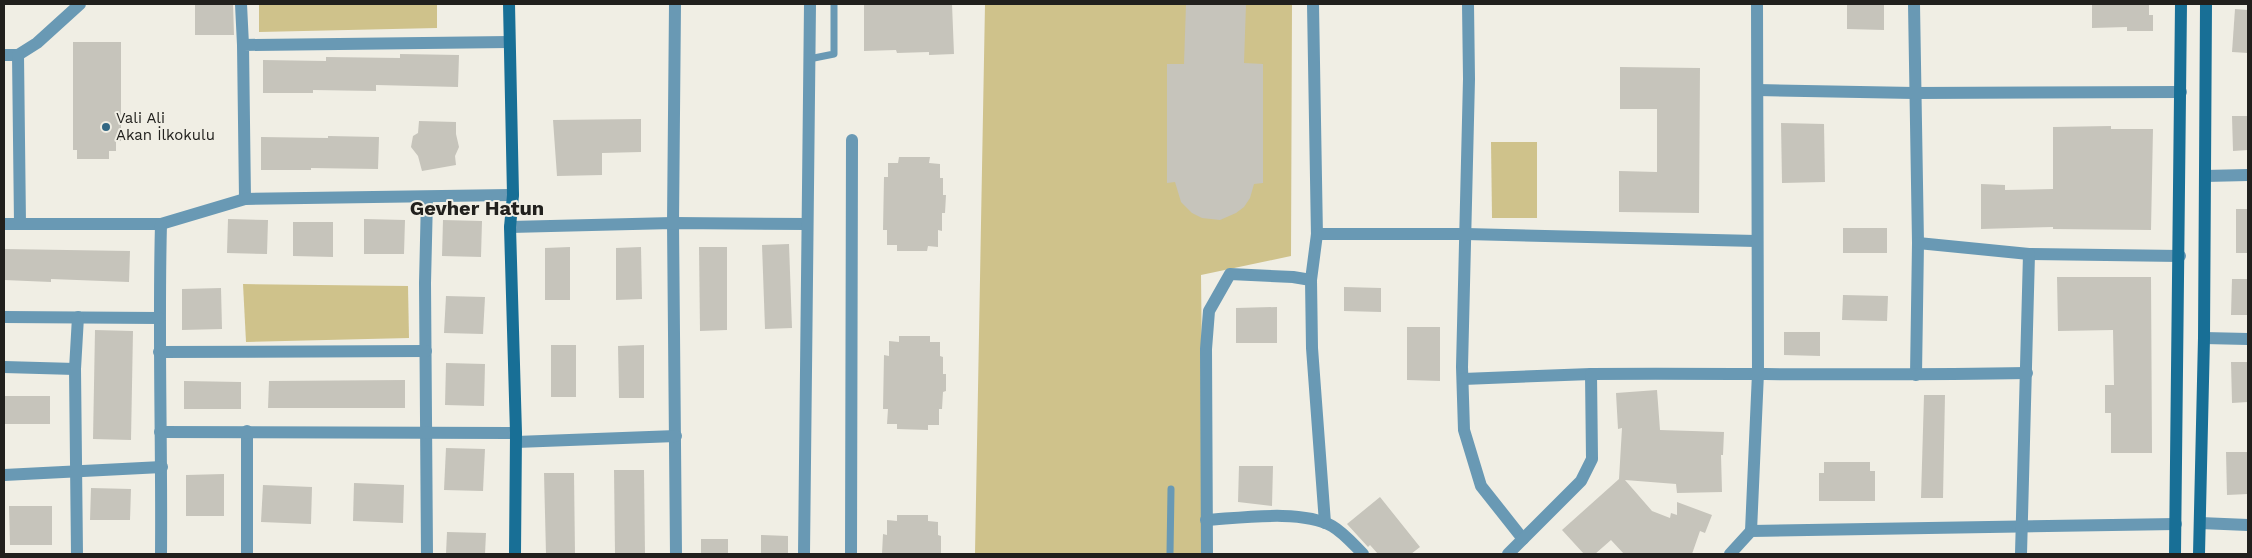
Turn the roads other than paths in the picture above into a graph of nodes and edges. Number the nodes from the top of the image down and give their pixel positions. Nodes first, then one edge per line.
1 (80, 4) edge
2 (241, 4) edge
3 (509, 4) edge
4 (675, 4) edge
5 (810, 4) edge
6 (834, 4) edge
7 (1313, 4) edge
8 (1468, 4) edge
9 (1757, 4) edge
10 (1914, 4) edge
11 (2181, 4) edge
12 (2206, 4) edge
13 (509, 42) junction
14 (243, 45) junction
15 (4, 55) edge
16 (18, 55) junction
17 (809, 60) junction
18 (1758, 90) junction
19 (2181, 92) junction
20 (1914, 93) junction
21 (852, 140) dead end
22 (2248, 175) edge
23 (2205, 176) junction
24 (513, 195) junction
25 (427, 198) junction
26 (245, 199) junction
27 (673, 223) junction
28 (4, 224) edge
29 (20, 224) junction
30 (161, 224) junction
31 (807, 224) junction
32 (510, 227) junction
33 (1466, 234) junction
34 (1317, 237) junction
35 (1756, 241) junction
36 (1918, 244) junction
37 (2029, 254) junction
38 (2180, 256) junction
39 (1311, 280) junction
40 (4, 317) edge
41 (78, 317) junction
42 (159, 318) junction
43 (2204, 338) junction
44 (2248, 339) edge
45 (426, 351) junction
46 (159, 352) junction
47 (4, 367) edge
48 (75, 369) junction
49 (2027, 372) junction
50 (1758, 373) junction
51 (1591, 374) junction
52 (1916, 375) junction
53 (1463, 379) junction
54 (247, 431) junction
55 (160, 432) junction
56 (427, 433) junction
57 (676, 436) junction
58 (516, 438) junction
59 (162, 468) junction
60 (75, 472) junction
61 (4, 475) edge
62 (1171, 489) dead end
63 (1206, 520) junction
64 (1325, 523) junction
65 (2176, 524) junction
66 (2200, 524) junction
67 (2248, 525) edge
68 (2022, 526) junction
69 (1751, 531) junction
70 (1523, 539) junction
71 (77, 554) edge
72 (161, 554) edge
73 (247, 554) edge
74 (428, 554) edge
75 (515, 554) edge
76 (676, 554) edge
77 (804, 554) edge
78 (850, 554) edge
79 (1170, 554) edge
80 (1207, 554) edge
81 (1363, 554) edge
82 (1508, 554) edge
83 (1730, 554) edge
84 (2021, 554) edge
85 (2175, 554) edge
86 (2199, 554) edge

1 - 16 street
2 - 14 street
3 - 13 street
4 - 27 street
5 - 17 street
6 - 17 lane
7 - 34 street
8 - 33 street
9 - 18 street
10 - 20 street
11 - 19 street
12 - 23 street
13 - 14 street
13 - 24 street
14 - 26 street
15 - 16 street
16 - 29 street
17 - 31 street
18 - 20 street
18 - 35 street
19 - 20 street
19 - 38 street
20 - 36 street
21 - 78 street
22 - 23 street
23 - 43 street
24 - 25 street
24 - 32 street
25 - 26 street
25 - 45 street
26 - 30 street
27 - 31 street
27 - 32 street
27 - 57 street
28 - 29 street
29 - 30 street
30 - 42 street
31 - 77 street
32 - 58 street
33 - 34 street
33 - 35 street
33 - 53 street
34 - 39 street
35 - 50 street
36 - 37 street
36 - 52 street
37 - 38 street
37 - 49 street
38 - 65 street
39 - 63 street
39 - 64 street
40 - 41 street
41 - 42 street
41 - 48 street
42 - 46 street
43 - 44 street
43 - 66 street
45 - 46 street
45 - 56 street
46 - 55 street
47 - 48 street
48 - 60 street
49 - 52 street
49 - 68 street
50 - 51 street
50 - 52 street
50 - 69 street
51 - 53 street
51 - 70 street
53 - 70 street
54 - 55 street
54 - 56 street
54 - 73 street
55 - 59 street
56 - 58 street
56 - 74 street
57 - 58 street
57 - 76 street
58 - 75 street
59 - 60 street
59 - 72 street
60 - 61 street
60 - 71 street
62 - 79 lane
63 - 64 street
63 - 80 street
64 - 81 street
65 - 68 street
65 - 85 street
66 - 67 street
66 - 86 street
68 - 69 street
68 - 84 street
69 - 83 street
70 - 82 street

